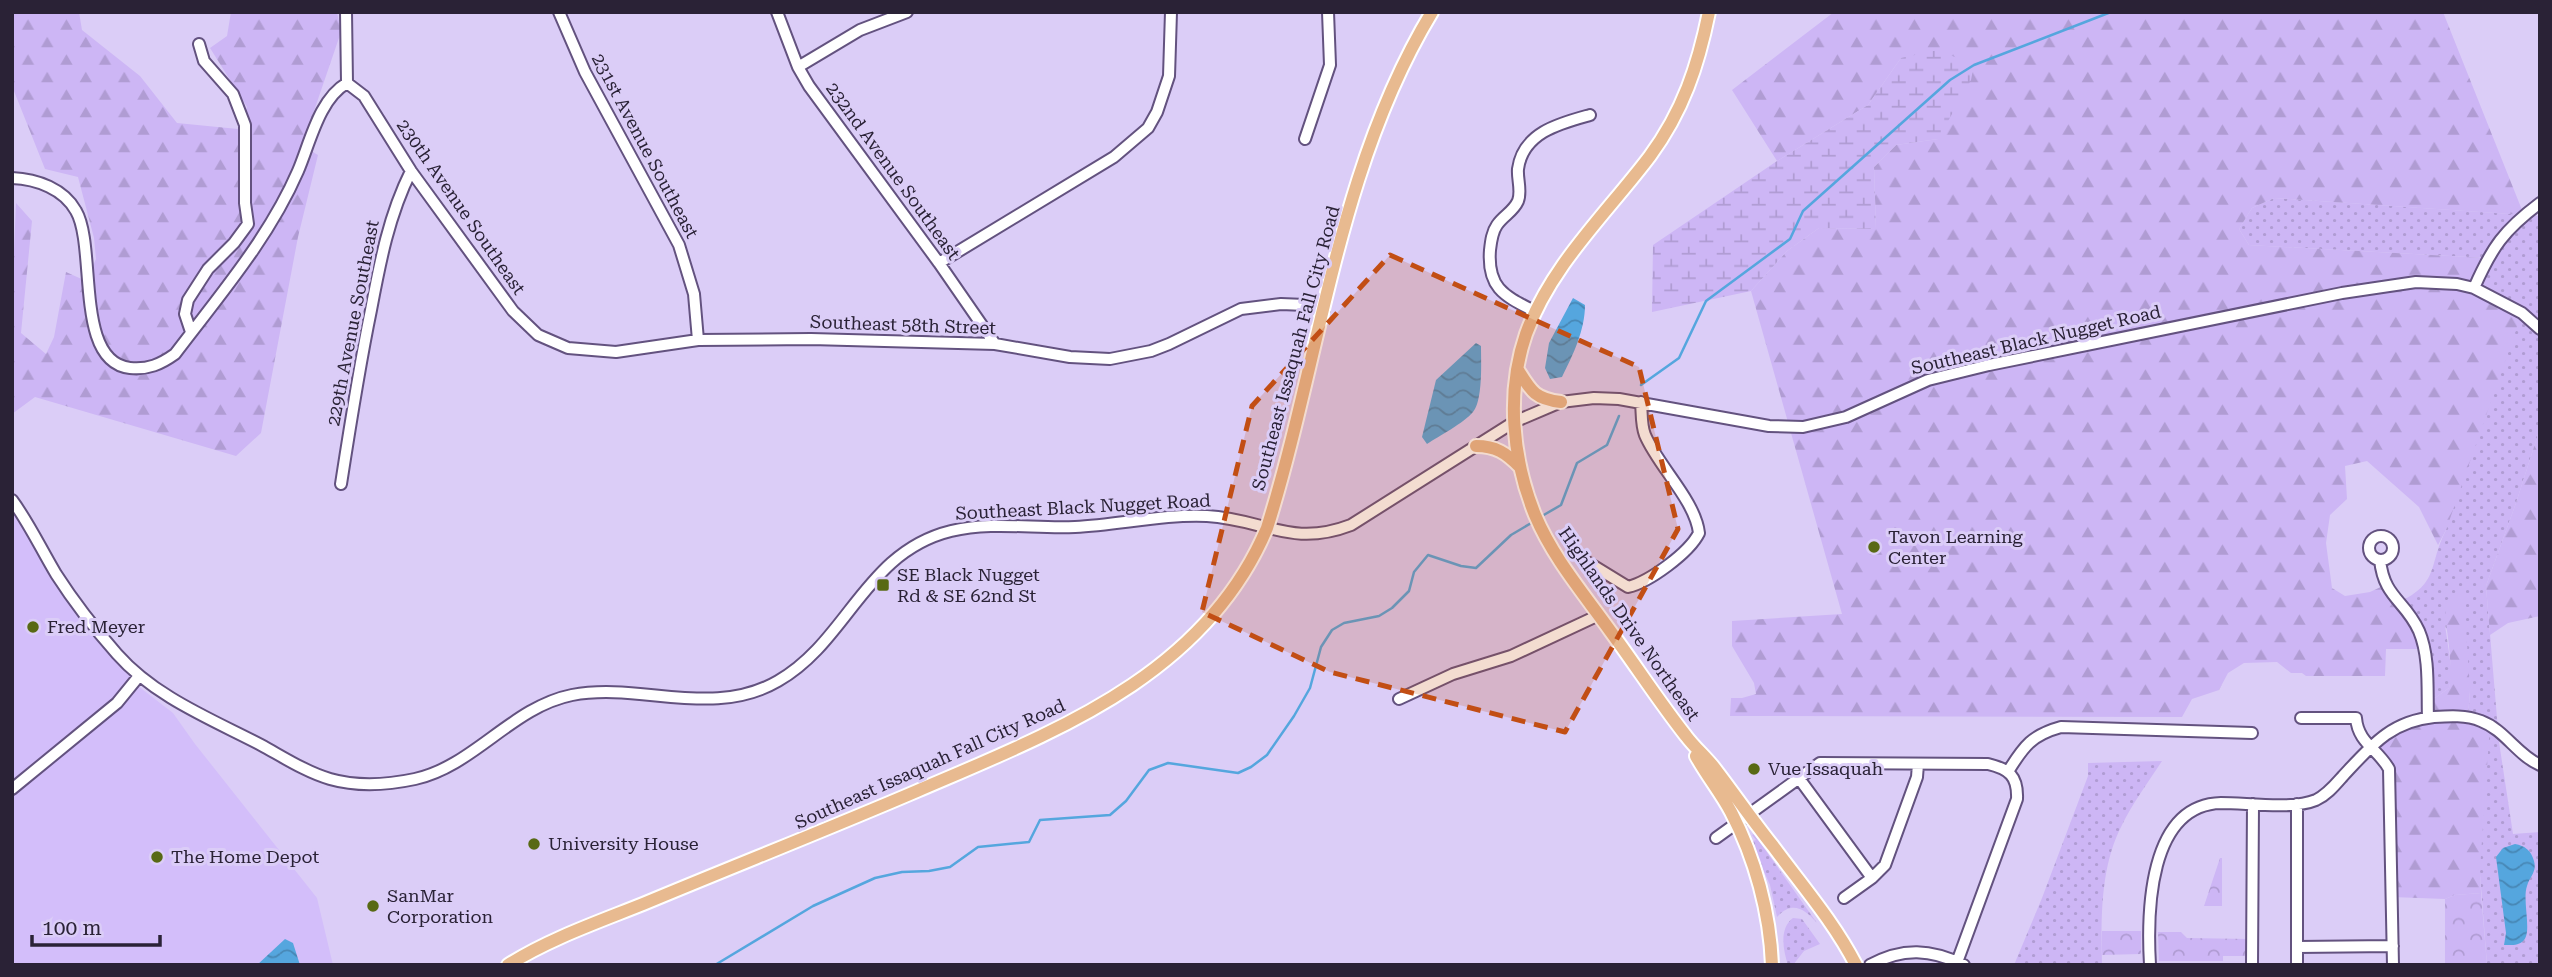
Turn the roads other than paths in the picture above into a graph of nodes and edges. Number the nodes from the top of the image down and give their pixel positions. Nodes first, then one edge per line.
1 (346, 12) edge
2 (559, 12) edge
3 (777, 12) edge
4 (908, 12) edge
5 (1171, 12) edge
6 (1328, 12) edge
7 (1432, 12) edge
8 (1709, 12) edge
9 (199, 44) dead end
10 (798, 67) junction
11 (347, 83) junction
12 (1590, 115) dead end
13 (1305, 139) dead end
14 (411, 171) junction
15 (12, 178) edge
16 (2540, 204) edge
17 (2524, 215) junction
18 (2540, 216) edge
19 (939, 264) junction
20 (2474, 288) junction
21 (1324, 310) junction
22 (1536, 312) junction
23 (2540, 329) edge
24 (191, 332) junction
25 (698, 340) junction
26 (554, 343) joint
27 (995, 344) junction
28 (1518, 370) junction
29 (1561, 402) junction
30 (1641, 402) junction
31 (1514, 422) junction
32 (1476, 446) junction
33 (1520, 468) junction
34 (341, 485) dead end
35 (12, 500) edge
36 (1266, 528) junction
37 (1584, 560) dead end
38 (2380, 560) dead end
39 (1599, 615) junction
40 (139, 676) junction
41 (1399, 699) dead end
42 (2301, 718) dead end
43 (2356, 718) junction
44 (2369, 718) dead end
45 (2428, 718) junction
46 (2252, 733) dead end
47 (1687, 737) junction
48 (2370, 748) junction
49 (1918, 764) junction
50 (2540, 765) edge
51 (2009, 770) junction
52 (1798, 777) junction
53 (12, 789) edge
54 (2253, 804) junction
55 (2297, 804) junction
56 (1748, 813) junction
57 (1736, 822) junction
58 (1716, 838) dead end
59 (1872, 878) junction
60 (1844, 898) dead end
61 (2393, 946) junction
62 (2297, 947) junction
63 (1959, 964) edge
64 (508, 965) edge
65 (1772, 965) edge
66 (1856, 965) edge
67 (1870, 965) edge
68 (2150, 965) edge
69 (2252, 965) edge
70 (2297, 965) edge
71 (2393, 965) edge

1 - 11 street
2 - 25 street, 231st Avenue Southeast
3 - 10 street, 232nd Avenue Southeast
4 - 10 street
5 - 19 street
6 - 13 street
7 - 21 main road, Southeast Issaquah Fall City Road
8 - 22 main road, Highlands Drive Northeast
9 - 24 street
10 - 19 street, 232nd Avenue Southeast
11 - 14 street, 230th Avenue Southeast
11 - 24 street
12 - 22 street
14 - 26 street, 230th Avenue Southeast
14 - 34 street, 229th Avenue Southeast
15 - 24 street
16 - 17 street
17 - 18 street
17 - 20 street
19 - 27 street, 232nd Avenue Southeast
20 - 23 street, Southeast Black Nugget Road
20 - 30 street, Southeast Black Nugget Road
21 - 27 street, Southeast 58th Street
21 - 36 main road, Southeast Issaquah Fall City Road
22 - 28 main road, Highlands Drive Northeast
25 - 26 street, Southeast 58th Street
25 - 27 street, Southeast 58th Street
28 - 29 main road
28 - 31 main road, Highlands Drive Northeast
29 - 30 street, Southeast Black Nugget Road
29 - 31 street, Southeast Black Nugget Road
30 - 37 street
31 - 32 street, Southeast Black Nugget Road
31 - 33 main road, Highlands Drive Northeast
32 - 33 main road
32 - 36 street, Southeast Black Nugget Road
33 - 39 main road, Highlands Drive Northeast
35 - 40 street, Southeast Black Nugget Road
36 - 40 street, Southeast Black Nugget Road
36 - 64 main road, Southeast Issaquah Fall City Road
38 - 45 street
39 - 41 street
39 - 47 main road, Highlands Drive Northeast
40 - 53 street
42 - 43 street
43 - 44 street
43 - 48 street
45 - 48 street
45 - 50 street
46 - 51 street
47 - 56 main road, Highlands Drive Northeast
47 - 57 main road
48 - 55 street
48 - 61 street
49 - 51 street
49 - 52 street
49 - 59 street
51 - 63 street
52 - 56 street
52 - 59 street
54 - 55 street
54 - 68 street
54 - 69 street
55 - 62 street
56 - 57 street
56 - 66 main road, Highlands Drive Northeast
57 - 58 street
57 - 65 main road
59 - 60 street
61 - 62 street
61 - 71 street
62 - 70 street
63 - 67 street

